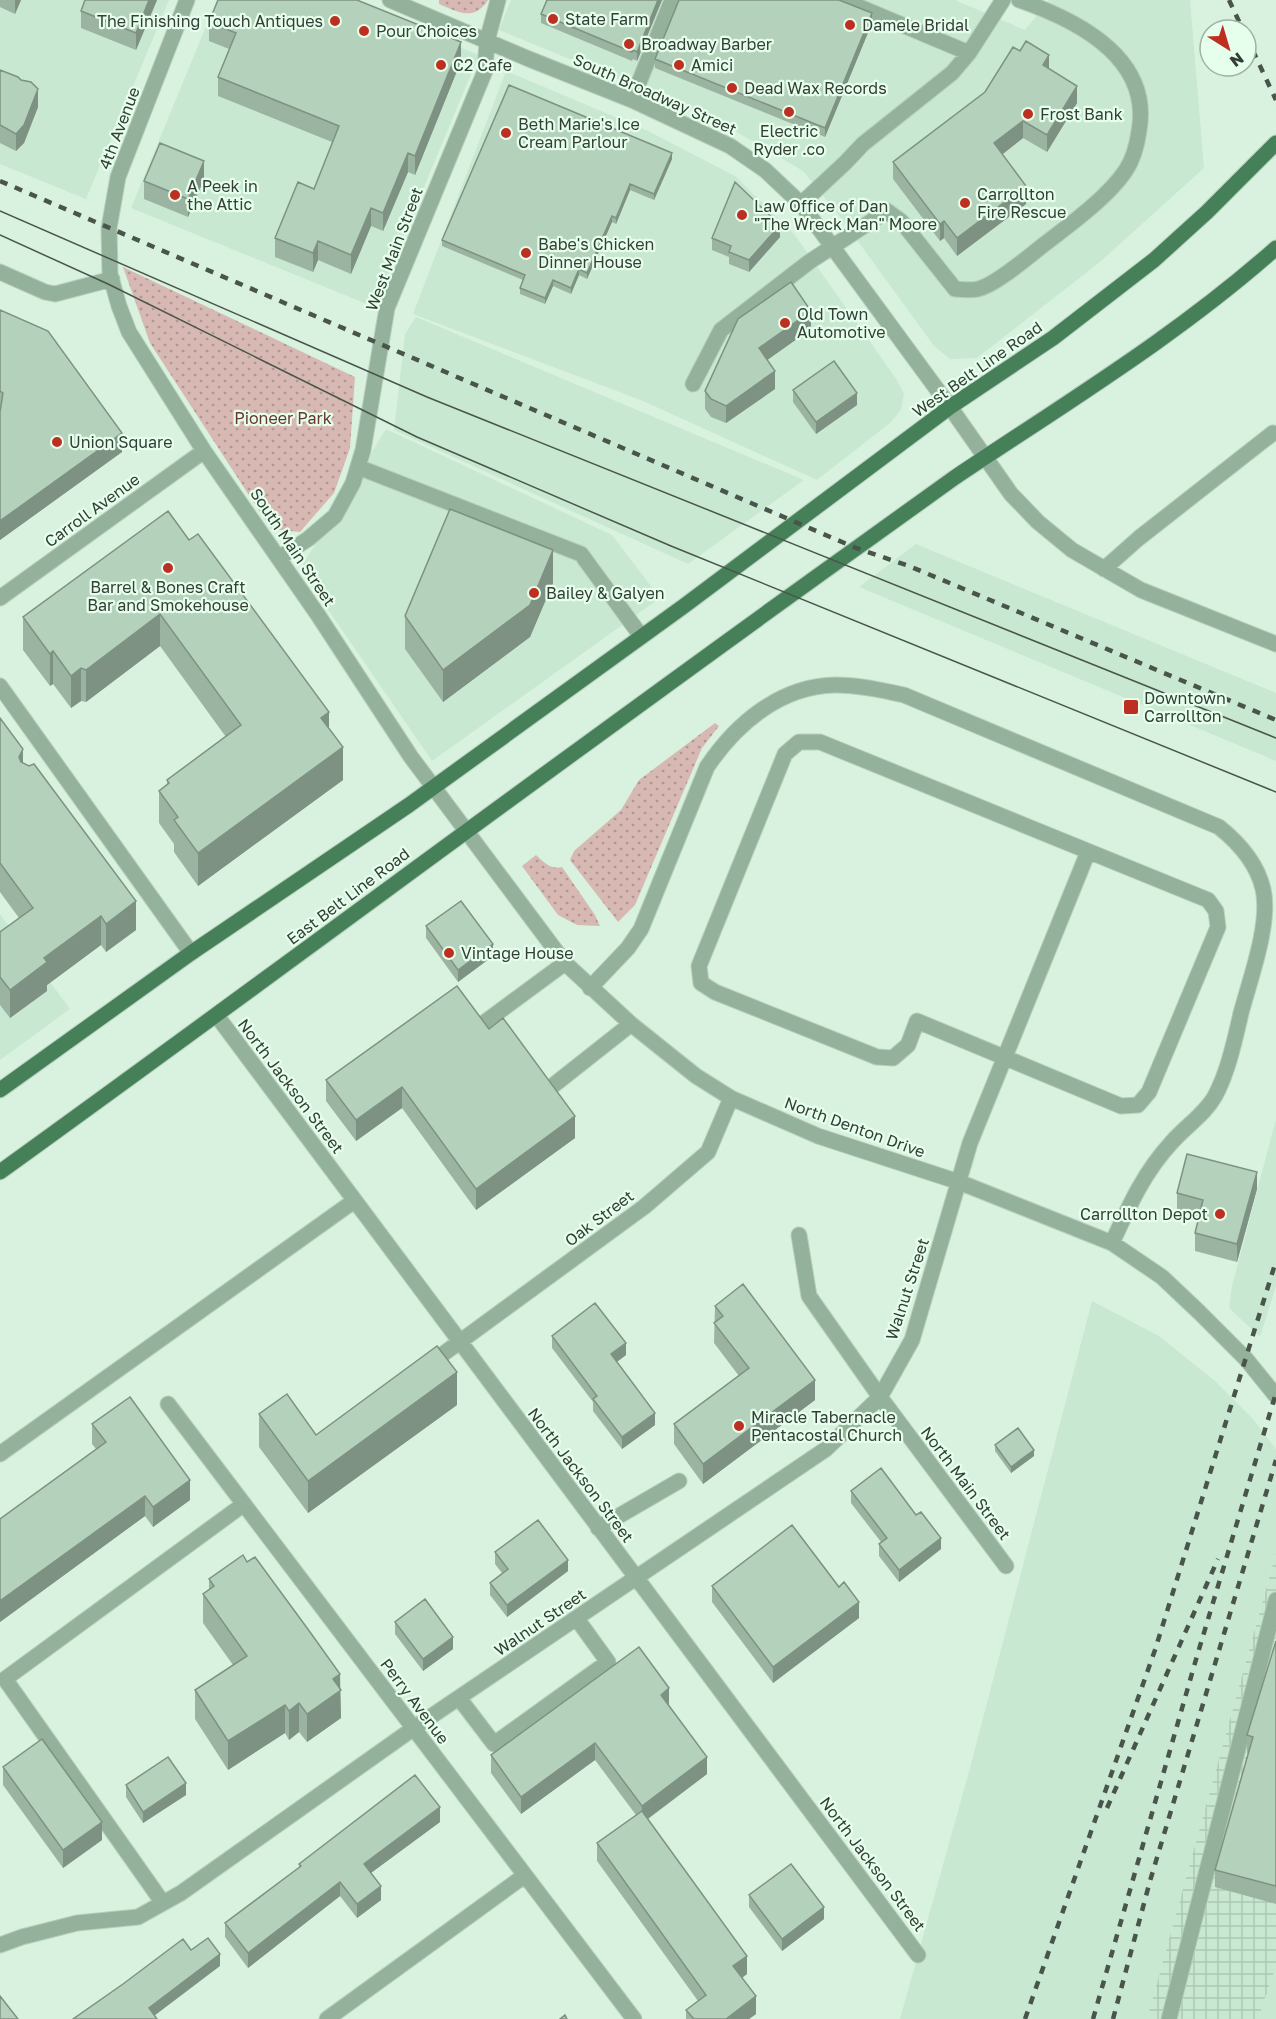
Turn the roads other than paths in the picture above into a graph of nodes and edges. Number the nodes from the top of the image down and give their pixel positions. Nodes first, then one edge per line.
1 (187, 0) edge
2 (390, 0) edge
3 (498, 0) edge
4 (672, 0) edge
5 (843, 0) edge
6 (1003, 0) edge
7 (1019, 0) edge
8 (487, 41) junction
9 (969, 53) junction
10 (632, 100) junction
11 (1276, 143) edge
12 (801, 204) junction
13 (832, 247) junction
14 (1276, 248) edge
15 (0, 272) edge
16 (111, 276) junction
17 (693, 384) dead end
18 (950, 408) junction
19 (1273, 433) dead end
20 (204, 451) junction
21 (985, 458) junction
22 (358, 467) junction
23 (279, 558) junction
24 (1104, 569) junction
25 (0, 598) edge
26 (641, 636) junction
27 (1276, 644) edge
28 (0, 686) edge
29 (56, 766) junction
30 (42, 776) edge
31 (433, 787) junction
32 (465, 832) junction
33 (1088, 852) junction
34 (191, 953) junction
35 (565, 963) junction
36 (590, 987) junction
37 (217, 1016) junction
38 (485, 1022) edge
39 (632, 1024) junction
40 (1005, 1058) junction
41 (555, 1084) edge
42 (0, 1090) edge
43 (731, 1098) junction
44 (0, 1172) edge
45 (959, 1182) junction
46 (354, 1201) junction
47 (799, 1235) dead end
48 (1112, 1243) junction
49 (459, 1343) junction
50 (420, 1370) edge
51 (1276, 1396) edge
52 (880, 1397) junction
53 (168, 1404) dead end
54 (0, 1454) edge
55 (679, 1481) dead end
56 (244, 1504) junction
57 (598, 1528) junction
58 (1006, 1566) dead end
59 (636, 1579) junction
60 (1276, 1600) edge
61 (578, 1619) junction
62 (459, 1698) junction
63 (414, 1728) junction
64 (524, 1876) junction
65 (163, 1903) junction
66 (0, 1945) edge
67 (918, 1955) dead end
68 (327, 2019) edge
69 (634, 2019) edge
70 (1169, 2019) edge

1 - 16 street, 4th Avenue
2 - 8 street, South Broadway Street
3 - 8 street, West Main Street
4 - 10 street
5 - 9 street
6 - 9 street
7 - 13 street
8 - 10 street, South Broadway Street
8 - 22 street, West Main Street
9 - 12 street
10 - 12 street, South Broadway Street
11 - 18 main road, West Belt Line Road
12 - 13 street, South Broadway Street
13 - 17 street
13 - 18 street, South Broadway Street
14 - 21 main road
15 - 16 street
16 - 20 street, South Main Street
18 - 21 street, South Broadway Street
18 - 26 main road, West Belt Line Road
19 - 24 street
20 - 23 street, South Main Street
20 - 25 street, Carroll Avenue
21 - 24 street, South Broadway Street
21 - 32 main road, East Belt Line Road
22 - 23 street, West Main Street
22 - 26 street
23 - 31 street, South Main Street
24 - 27 street, South Broadway Street
26 - 31 main road
28 - 29 street
29 - 30 street
29 - 34 street
31 - 32 street, South Main Street
31 - 34 main road
32 - 35 street, North Denton Drive
32 - 37 main road, East Belt Line Road
33 - 40 street, Walnut Street
33 - 40 street
33 - 40 street
34 - 42 main road
35 - 36 street, North Denton Drive
35 - 38 street
36 - 39 street, North Denton Drive
36 - 48 street
37 - 44 main road, East Belt Line Road
37 - 46 street, North Jackson Street
39 - 41 street
39 - 43 street, North Denton Drive
40 - 45 street, Walnut Street
43 - 45 street, North Denton Drive
43 - 49 street, Oak Street
45 - 48 street, North Denton Drive
45 - 52 street, Walnut Street
46 - 49 street, North Jackson Street
46 - 54 street
47 - 52 street, North Main Street
48 - 51 street, North Denton Drive
49 - 50 street, Oak Street
49 - 57 street, North Jackson Street
52 - 58 street, North Main Street
52 - 59 street, Walnut Street
53 - 56 street, Perry Avenue
55 - 57 street
56 - 63 street, Perry Avenue
56 - 65 street
57 - 59 street, North Jackson Street
59 - 61 street, Walnut Street
59 - 67 street, North Jackson Street
60 - 70 street
61 - 62 street, Walnut Street
61 - 62 street
62 - 63 street, Walnut Street
63 - 64 street, Perry Avenue
63 - 65 street, Walnut Street
64 - 68 street
64 - 69 street, Perry Avenue
65 - 66 street, Walnut Street

